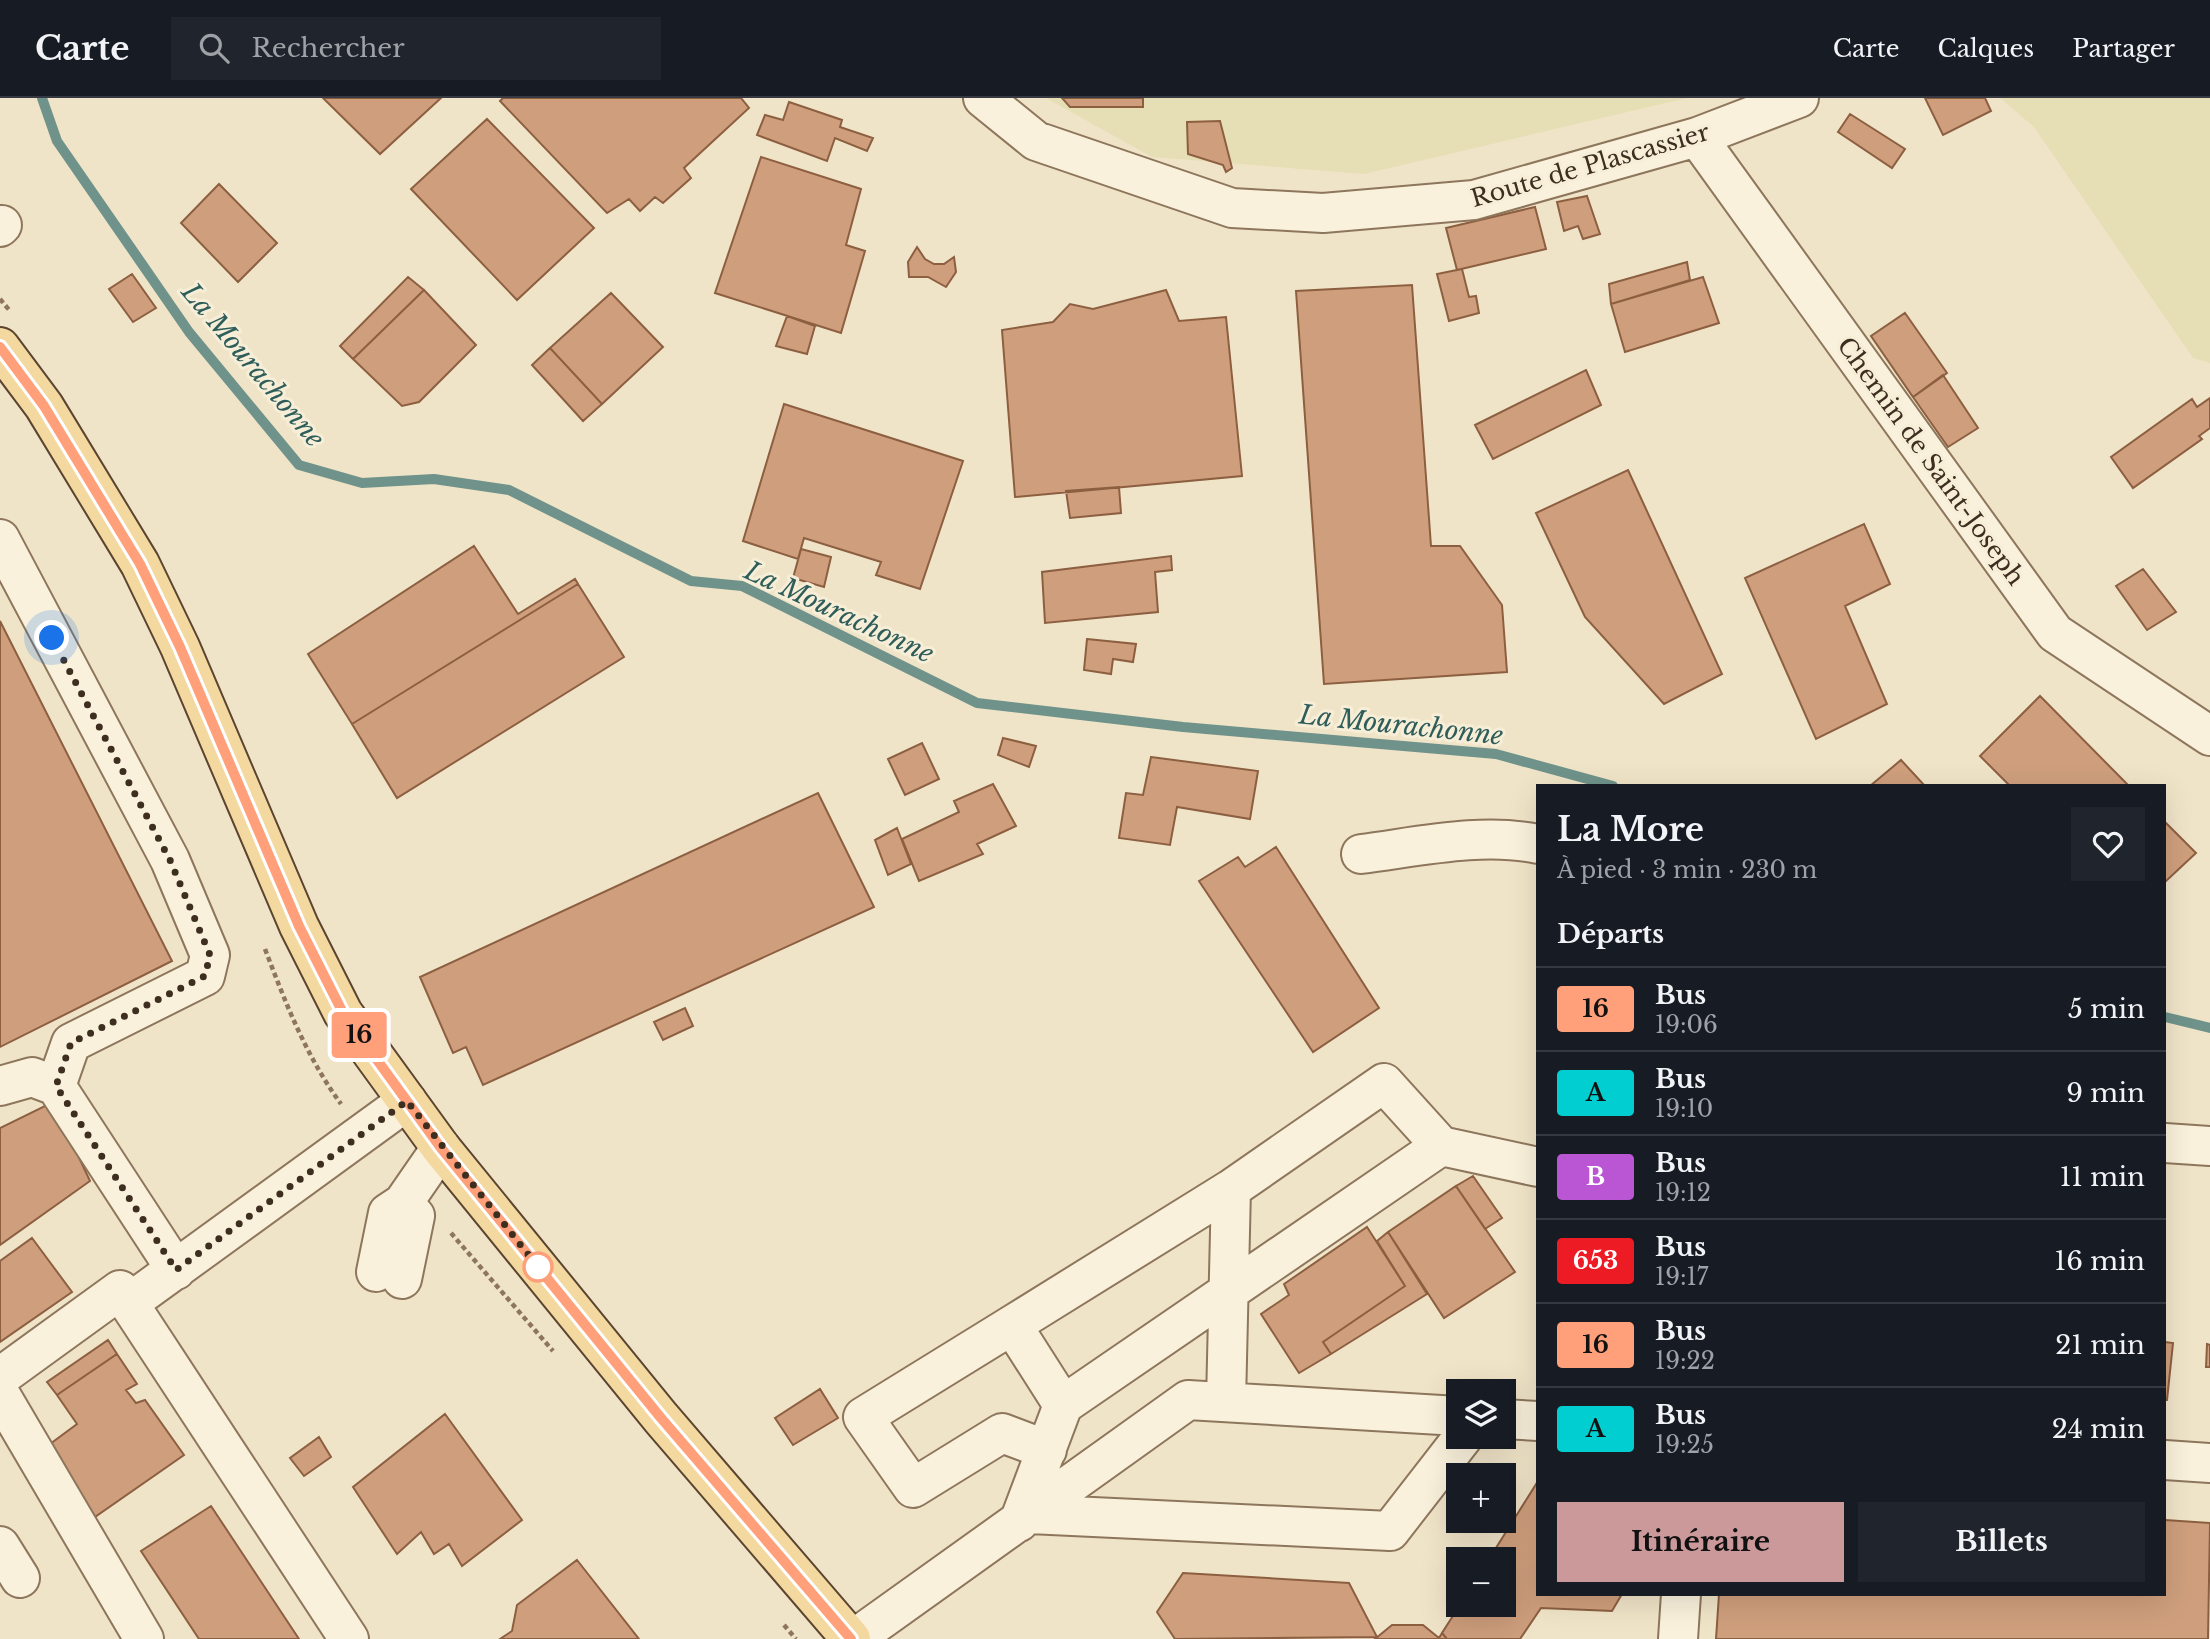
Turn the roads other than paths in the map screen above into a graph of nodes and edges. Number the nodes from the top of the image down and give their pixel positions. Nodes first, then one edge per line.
1 (983, 98) edge
2 (1799, 98) edge
3 (1697, 137) junction
4 (0, 347) edge
5 (0, 539) edge
6 (2210, 736) edge
7 (1536, 844) edge
8 (1361, 854) dead end
9 (0, 1086) edge
10 (56, 1086) junction
11 (407, 1101) junction
12 (2166, 1143) edge
13 (1441, 1146) junction
14 (2210, 1146) edge
15 (441, 1148) junction
16 (1536, 1167) edge
17 (1231, 1189) junction
18 (176, 1270) junction
19 (389, 1275) dead end
20 (1228, 1293) junction
21 (129, 1303) junction
22 (1012, 1325) junction
23 (0, 1377) edge
24 (0, 1394) edge
25 (1226, 1402) junction
26 (1063, 1405) junction
27 (1446, 1415) edge
28 (1516, 1420) edge
29 (1536, 1421) edge
30 (1454, 1449) edge
31 (1047, 1450) junction
32 (2166, 1460) edge
33 (2210, 1463) edge
34 (1025, 1518) junction
35 (0, 1546) edge
36 (20, 1578) dead end
37 (1681, 1596) edge
38 (144, 1639) edge
39 (349, 1639) edge
40 (852, 1639) edge
41 (1678, 1639) edge

1 - 3 street, Route de Plascassier
2 - 3 street, Route de Plascassier
3 - 6 street, Chemin de Saint-Joseph
4 - 11 main road
5 - 10 street
7 - 8 street
9 - 10 street
10 - 18 street
11 - 15 main road
11 - 18 street
12 - 14 street
13 - 16 street
13 - 17 street
13 - 20 street
15 - 19 street
15 - 40 main road
17 - 20 street
17 - 22 street
18 - 21 street
20 - 25 street
20 - 26 street
21 - 23 street
21 - 39 street
22 - 26 street
22 - 31 street
24 - 38 street
25 - 27 street
25 - 34 street
26 - 31 street
28 - 29 street
30 - 34 street
31 - 34 street
32 - 33 street
34 - 40 street
35 - 36 street
37 - 41 street

